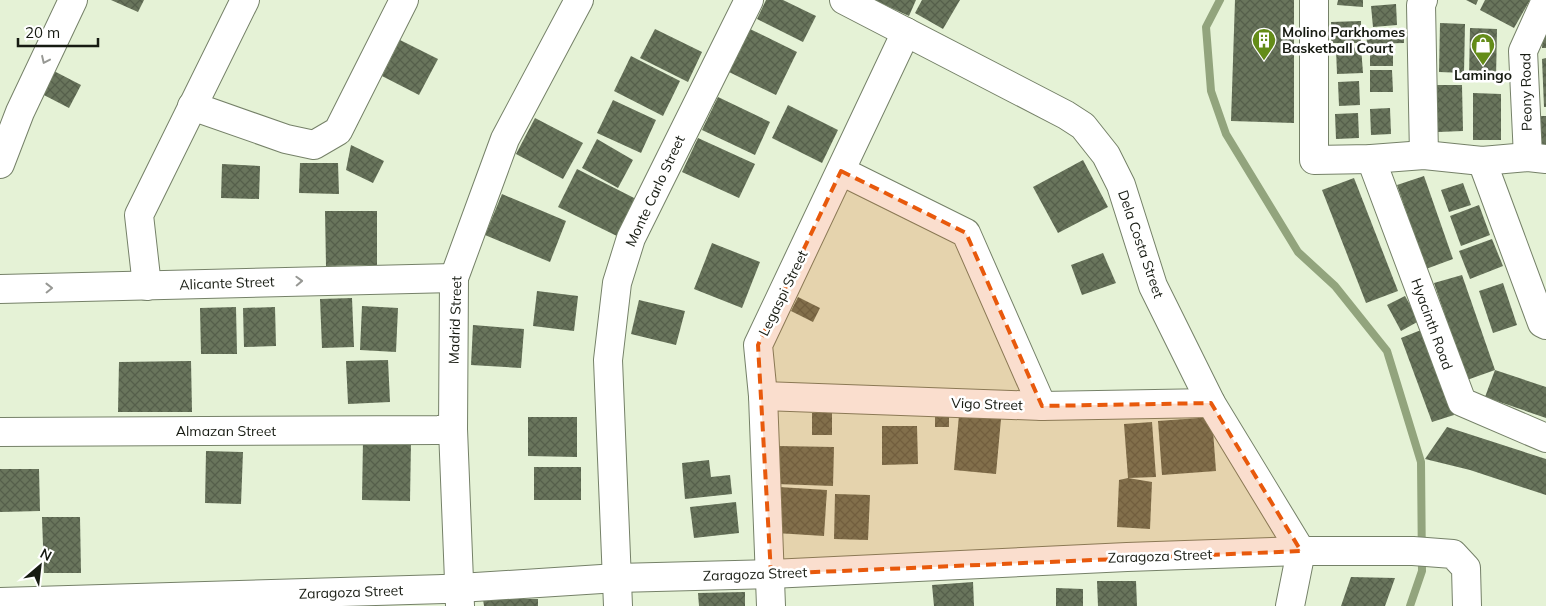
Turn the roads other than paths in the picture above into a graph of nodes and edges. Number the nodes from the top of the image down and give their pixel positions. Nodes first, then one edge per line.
1 (73, 0) edge
2 (245, 0) edge
3 (404, 0) edge
4 (562, 0) edge
5 (579, 0) edge
6 (749, 0) edge
7 (844, 0) edge
8 (1314, 0) edge
9 (1424, 0) edge
10 (1546, 0) edge
11 (906, 32) junction
12 (192, 106) junction
13 (1424, 155) junction
14 (1537, 158) edge
15 (1371, 160) junction
16 (1482, 161) junction
17 (0, 164) edge
18 (841, 171) junction
19 (446, 277) junction
20 (147, 286) junction
21 (0, 289) edge
22 (1546, 325) edge
23 (763, 396) junction
24 (1211, 403) junction
25 (1042, 406) junction
26 (445, 430) junction
27 (0, 432) edge
28 (1546, 438) edge
29 (1301, 551) junction
30 (770, 574) junction
31 (617, 578) junction
32 (452, 597) edge
33 (0, 602) edge
34 (618, 606) edge
35 (771, 606) edge
36 (1290, 606) edge
37 (1467, 606) edge

1 -> 17 street
2 - 12 street
3 - 12 street
4 - 19 street, Madrid Street
5 - 19 street, Madrid Street
6 - 31 street, Monte Carlo Street
7 - 11 street, Dela Costa Street
8 - 15 street
9 - 13 street
10 - 14 street, Peony Road
11 - 18 street, Legaspi Street
11 - 24 street, Dela Costa Street
12 - 20 street
13 - 15 street
13 - 16 street
14 - 16 street
15 - 28 street, Hyacinth Road
16 - 22 street
18 - 23 street, Legaspi Street
18 - 25 street
20 -> 19 street, Alicante Street
19 - 26 street, Madrid Street
21 -> 20 street, Alicante Street
23 - 25 street, Vigo Street
23 - 30 street, Legaspi Street
24 - 25 street, Vigo Street
24 - 29 street, Dela Costa Street
26 - 27 street, Almazan Street
26 - 32 street, Madrid Street
29 - 30 street, Zaragoza Street
29 - 36 street
29 - 37 street, Zaragoza Street
30 - 31 street, Zaragoza Street
30 - 35 street, Legaspi Street
31 - 32 street, Zaragoza Street
31 - 34 street, Monte Carlo Street
32 - 33 street, Zaragoza Street

